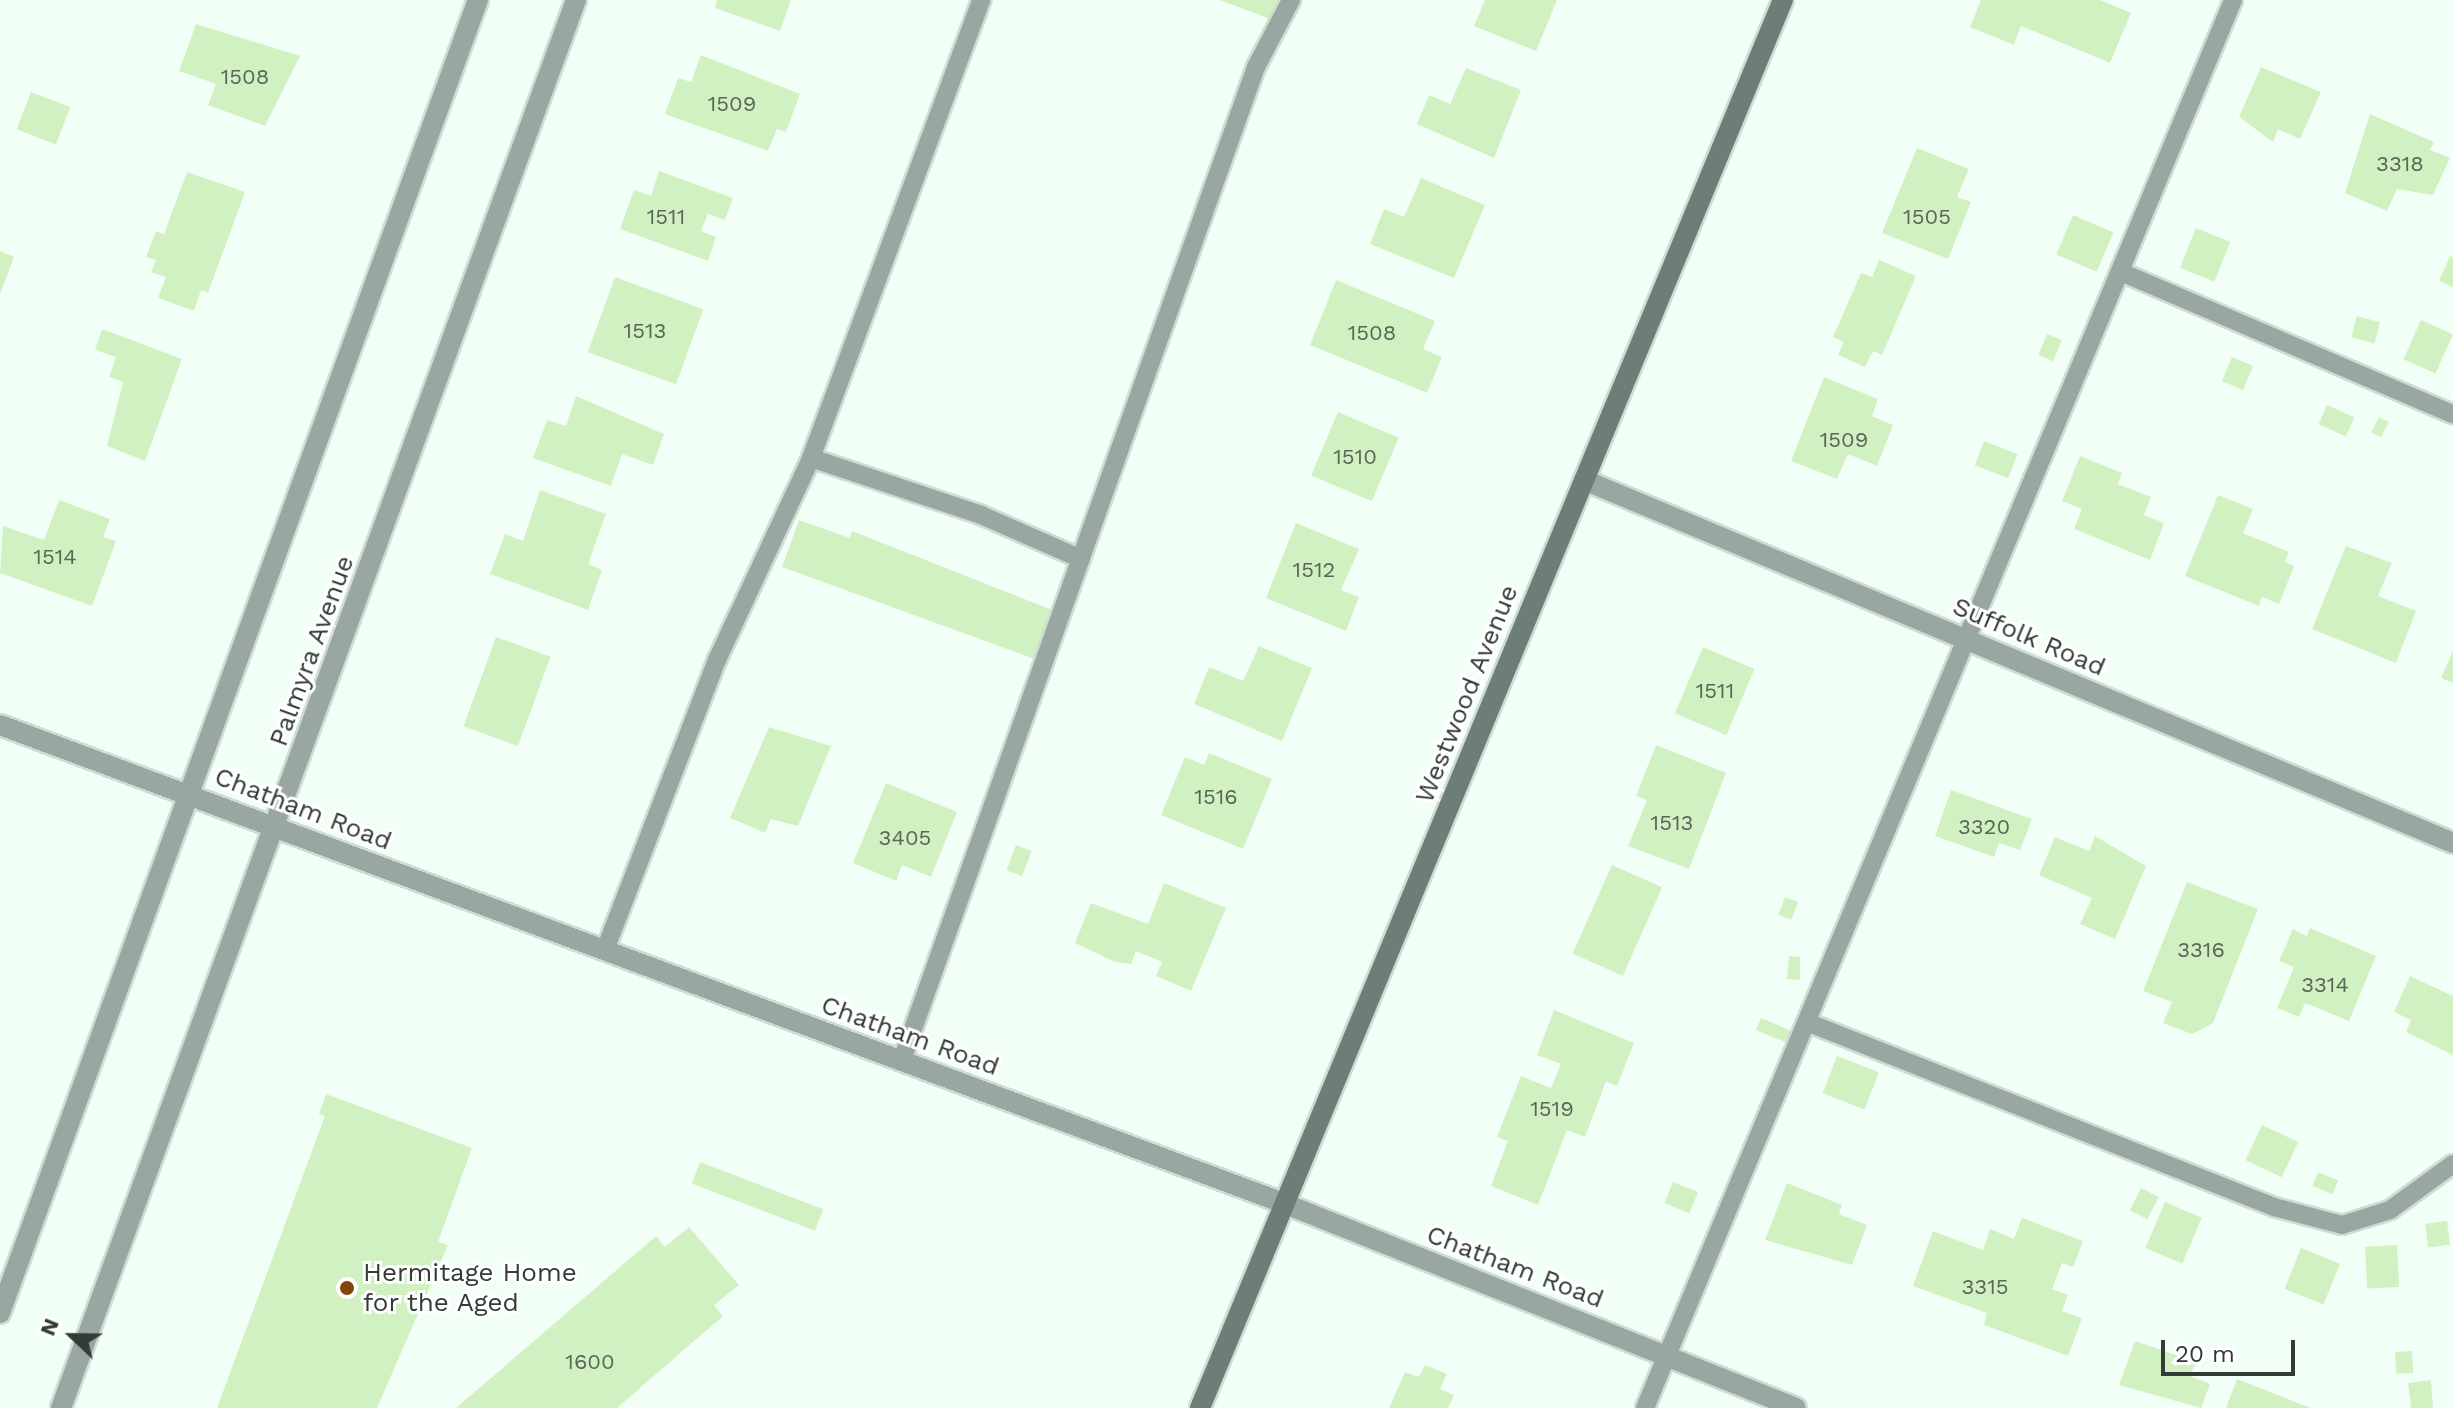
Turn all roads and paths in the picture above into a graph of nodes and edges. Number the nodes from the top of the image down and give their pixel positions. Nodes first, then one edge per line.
1 (478, 0) edge
2 (576, 0) edge
3 (981, 0) edge
4 (1291, 0) edge
5 (1783, 0) edge
6 (2233, 0) edge
7 (2121, 272) junction
8 (2453, 414) edge
9 (811, 458) junction
10 (1584, 480) junction
11 (1081, 559) junction
12 (1967, 639) junction
13 (0, 725) edge
14 (190, 795) junction
15 (276, 827) junction
16 (2453, 843) edge
17 (605, 950) junction
18 (1809, 1023) junction
19 (902, 1060) junction
20 (2453, 1164) edge
21 (1283, 1203) junction
22 (0, 1313) edge
23 (1669, 1355) junction
24 (61, 1408) edge
25 (1200, 1408) edge
26 (1645, 1408) edge
27 (1796, 1408) edge

1 - 14 street
2 - 15 street, Palmyra Avenue
3 - 9 lane
4 - 11 lane
5 - 10 street, Westwood Avenue
6 - 7 lane
7 - 8 lane
7 - 12 lane
9 - 11 lane
9 - 17 lane
10 - 12 street, Suffolk Road
10 - 21 street, Westwood Avenue
11 - 19 lane
12 - 16 street, Suffolk Road
12 - 18 lane
13 - 14 street, Chatham Road
14 - 15 street, Chatham Road
14 - 22 street
15 - 17 street, Chatham Road
15 - 24 street, Palmyra Avenue
17 - 19 street, Chatham Road
18 - 20 lane
18 - 23 lane
19 - 21 street, Chatham Road
21 - 23 street, Chatham Road
21 - 25 street, Westwood Avenue
23 - 26 lane
23 - 27 street, Chatham Road

